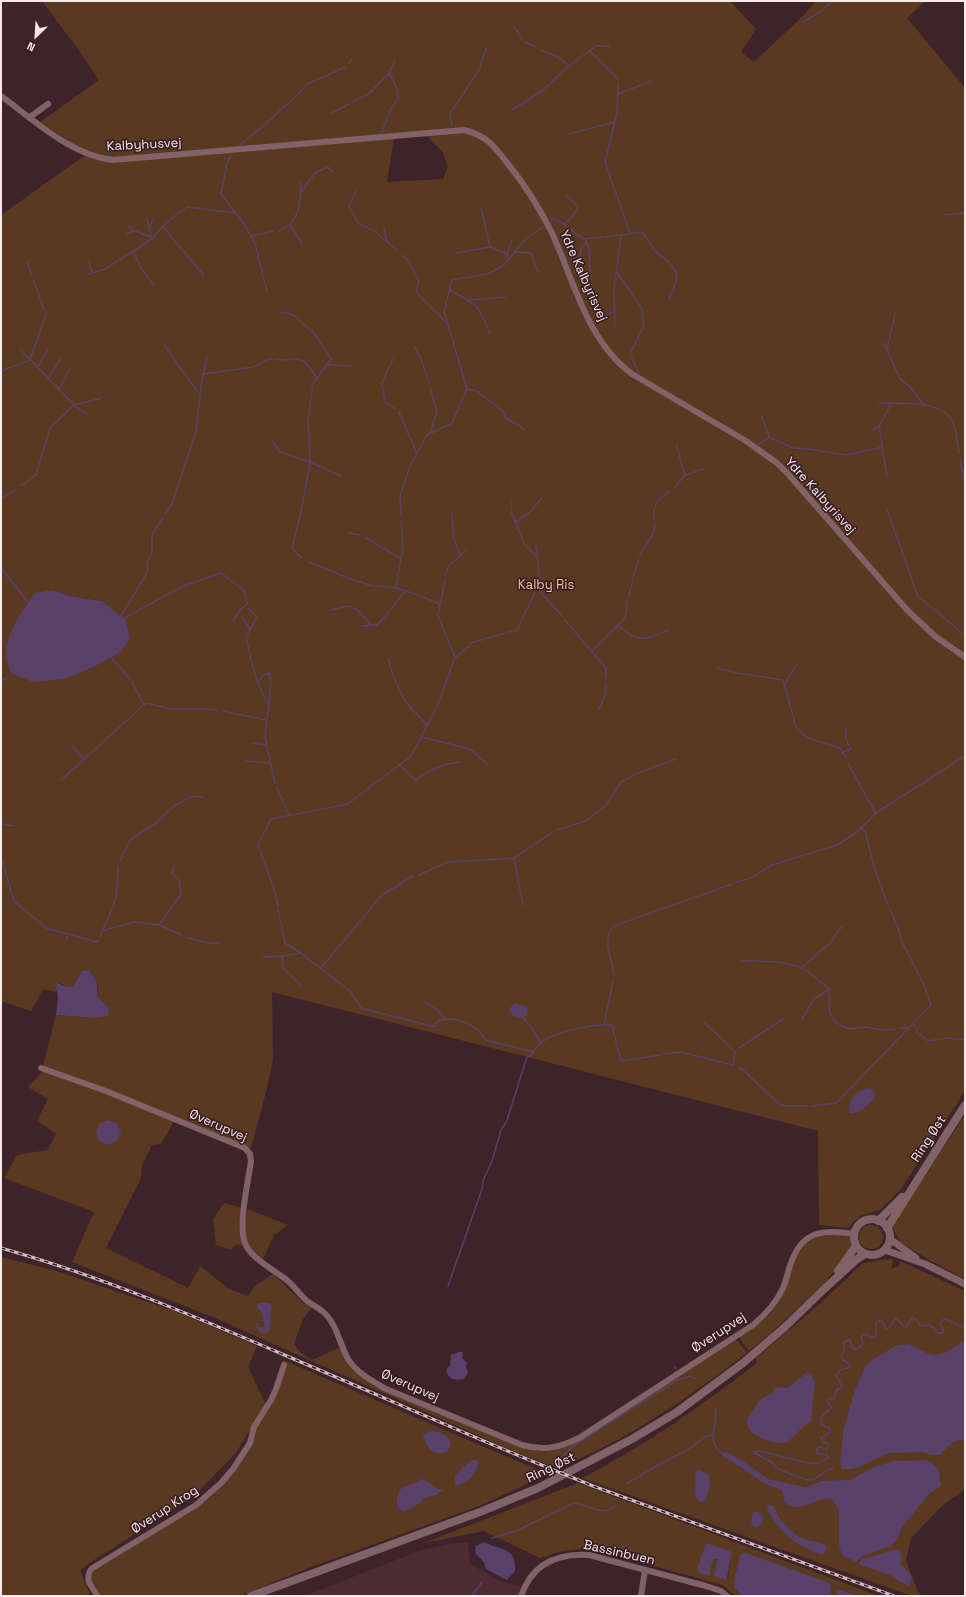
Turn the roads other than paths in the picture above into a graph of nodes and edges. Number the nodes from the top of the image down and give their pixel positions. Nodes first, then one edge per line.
1 (1, 96) edge
2 (48, 104) dead end
3 (30, 117) junction
4 (246, 149) joint
5 (965, 657) edge
6 (41, 1068) dead end
7 (965, 1105) edge
8 (912, 1186) junction
9 (878, 1221) junction
10 (887, 1228) junction
11 (854, 1234) junction
12 (890, 1239) junction
13 (856, 1246) junction
14 (885, 1250) junction
15 (865, 1254) junction
16 (925, 1264) junction
17 (965, 1284) edge
18 (822, 1291) junction
19 (284, 1365) dead end
20 (645, 1570) junction
21 (98, 1596) edge
22 (250, 1596) edge
23 (521, 1596) edge
24 (641, 1596) edge
25 (727, 1596) edge

1 - 3 street, Kalbyhusvej
2 - 3 street
3 - 4 street, Kalbyhusvej
4 - 5 street, Ydre Kalbyrisvej
6 - 11 street, Øverupvej
7 - 8 main road, Ring Øst
8 - 9 main road, Ring Øst
8 - 10 main road, Ring Øst
9 - 10 main road
9 - 11 main road
10 - 12 main road
11 - 13 main road
12 - 14 main road
12 - 16 street
13 - 15 main road
13 - 18 main road, Ring Øst
14 - 15 main road
14 - 16 street
15 - 18 main road, Ring Øst
16 - 17 street
18 - 22 main road, Ring Øst
19 - 21 street, Øverup Krog
20 - 23 street, Bassinbuen
20 - 24 street
20 - 25 street, Bassinbuen

